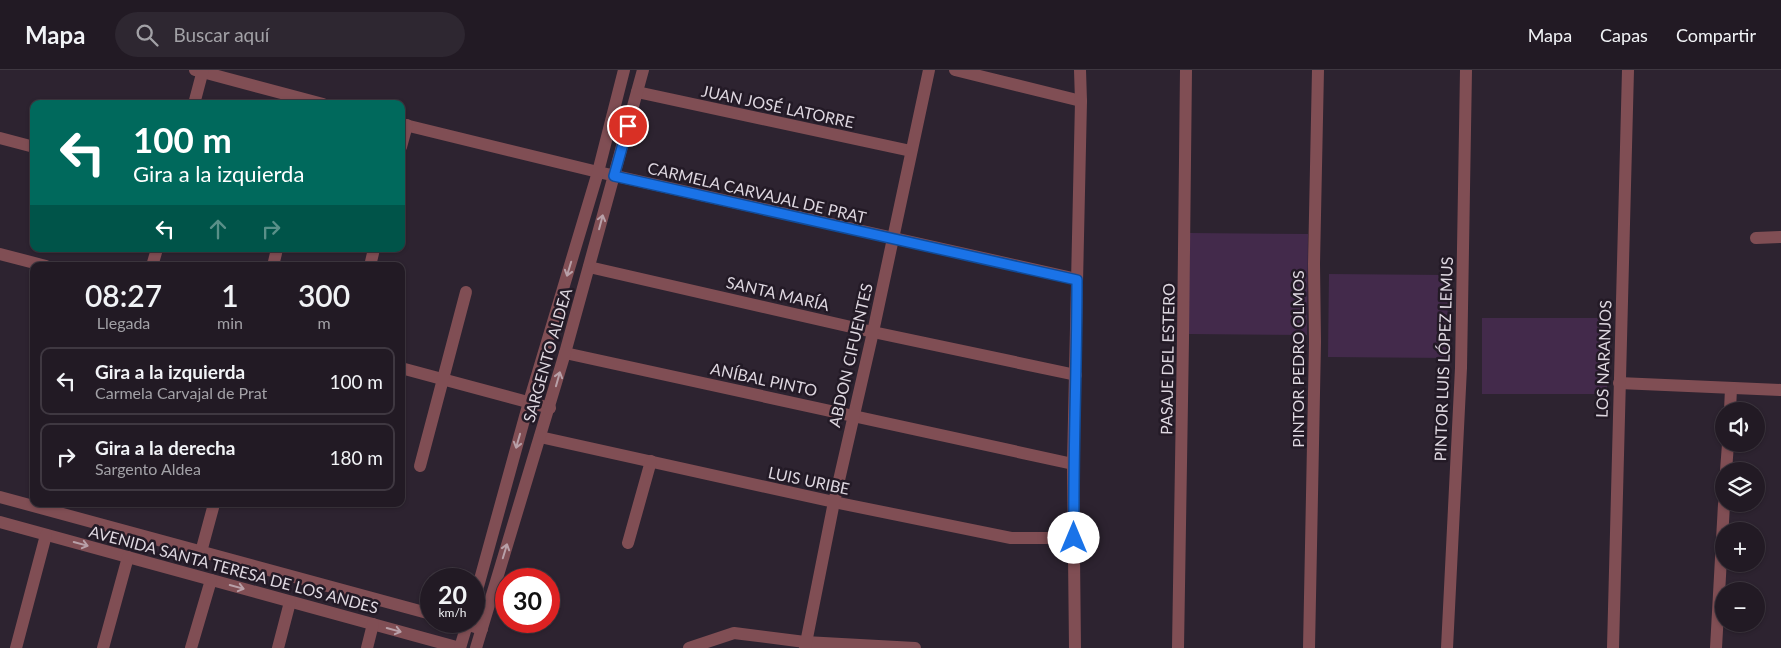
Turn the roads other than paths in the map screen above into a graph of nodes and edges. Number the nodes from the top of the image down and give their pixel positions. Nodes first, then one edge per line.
1 (624, 70) edge
2 (643, 70) edge
3 (929, 70) edge
4 (955, 70) edge
5 (1080, 70) edge
6 (1186, 70) edge
7 (1318, 70) edge
8 (1466, 70) edge
9 (1628, 70) edge
10 (200, 71) edge
11 (637, 92) junction
12 (195, 100) edge
13 (305, 100) edge
14 (1081, 101) junction
15 (405, 125) edge
16 (0, 138) edge
17 (30, 146) edge
18 (912, 151) junction
19 (598, 172) junction
20 (614, 176) junction
21 (1781, 237) edge
22 (1756, 238) dead end
23 (892, 239) junction
24 (0, 254) edge
25 (31, 262) edge
26 (589, 267) junction
27 (1077, 280) junction
28 (466, 292) dead end
29 (873, 332) junction
30 (566, 353) junction
31 (405, 369) edge
32 (1076, 375) junction
33 (443, 379) junction
34 (1619, 383) junction
35 (1731, 388) junction
36 (1781, 390) edge
37 (529, 402) junction
38 (1730, 402) edge
39 (550, 408) junction
40 (854, 415) junction
41 (540, 437) junction
42 (651, 461) junction
43 (1074, 464) junction
44 (420, 466) dead end
45 (0, 497) edge
46 (834, 502) junction
47 (30, 505) edge
48 (37, 507) edge
49 (213, 507) edge
50 (1724, 512) edge
51 (0, 522) edge
52 (46, 535) junction
53 (1074, 538) junction
54 (628, 543) dead end
55 (201, 552) junction
56 (128, 557) junction
57 (483, 568) edge
58 (212, 580) junction
59 (290, 602) junction
60 (420, 611) edge
61 (485, 619) edge
62 (373, 624) junction
63 (462, 633) edge
64 (481, 633) edge
65 (805, 645) edge
66 (16, 648) edge
67 (103, 648) edge
68 (191, 648) edge
69 (278, 648) edge
70 (366, 648) edge
71 (460, 648) edge
72 (476, 648) edge
73 (689, 648) edge
74 (901, 648) edge
75 (915, 648) edge
76 (1075, 648) edge
77 (1178, 648) edge
78 (1309, 648) edge
79 (1447, 648) edge
80 (1613, 648) edge
81 (1716, 648) edge

1 - 19 street, SARGENTO ALDEA
2 - 11 street, SARGENTO ALDEA
3 - 18 street, ABDON CIFUENTES
4 - 14 street
5 - 14 street
6 - 77 street, PASAJE DEL ESTERO
7 - 78 street, PINTOR PEDRO OLMOS
8 - 79 street, PINTOR LUIS LÓPEZ LEMUS
9 - 34 street, LOS NARANJOS
10 - 12 street
10 - 13 street
11 - 18 street, JUAN JOSÉ LATORRE
11 - 20 street, SARGENTO ALDEA
14 - 27 street
15 - 19 street, CARMELA CARVAJAL DE PRAT
16 - 17 street
18 - 23 street, ABDON CIFUENTES
19 - 20 street, CARMELA CARVAJAL DE PRAT
19 -> 37 street, SARGENTO ALDEA
20 - 23 street, CARMELA CARVAJAL DE PRAT
26 -> 20 street, SARGENTO ALDEA
21 - 22 street
23 - 27 street, CARMELA CARVAJAL DE PRAT
23 - 29 street, ABDON CIFUENTES
24 - 25 street
26 - 29 street, SANTA MARÍA
26 - 30 street, SARGENTO ALDEA
27 - 32 street
28 - 33 street
29 - 32 street, SANTA MARÍA
29 - 40 street, ABDON CIFUENTES
39 -> 30 street, SARGENTO ALDEA
30 - 40 street, ANÍBAL PINTO
31 - 33 street
32 - 43 street
33 - 37 street
33 - 44 street
34 - 35 street
34 - 80 street, LOS NARANJOS
35 - 36 street
35 - 38 street
37 - 39 street
37 -> 57 street, SARGENTO ALDEA
39 - 41 street, SARGENTO ALDEA
40 - 43 street, ANÍBAL PINTO
40 - 46 street, ABDON CIFUENTES
41 - 42 street, LUIS URIBE
61 -> 41 street, SARGENTO ALDEA
42 - 46 street, LUIS URIBE
42 - 54 street
43 - 53 street
45 - 47 street, AVENIDA SANTA TERESA DE LOS ANDES
46 - 53 street, LUIS URIBE
46 - 65 street, ABDON CIFUENTES
48 - 55 street, AVENIDA SANTA TERESA DE LOS ANDES
49 - 55 street
50 - 81 street
51 - 52 street, AVENIDA SANTA TERESA DE LOS ANDES
52 -> 56 street, AVENIDA SANTA TERESA DE LOS ANDES
52 - 66 street
53 - 76 street
55 - 60 street, AVENIDA SANTA TERESA DE LOS ANDES
56 - 58 street, AVENIDA SANTA TERESA DE LOS ANDES
56 - 67 street
58 -> 59 street, AVENIDA SANTA TERESA DE LOS ANDES
58 - 68 street
59 - 62 street, AVENIDA SANTA TERESA DE LOS ANDES
59 - 69 street
62 - 70 street
62 -> 71 street, AVENIDA SANTA TERESA DE LOS ANDES
63 - 71 street
64 - 72 street, SARGENTO ALDEA
65 - 73 street
65 - 74 street
74 - 75 street

